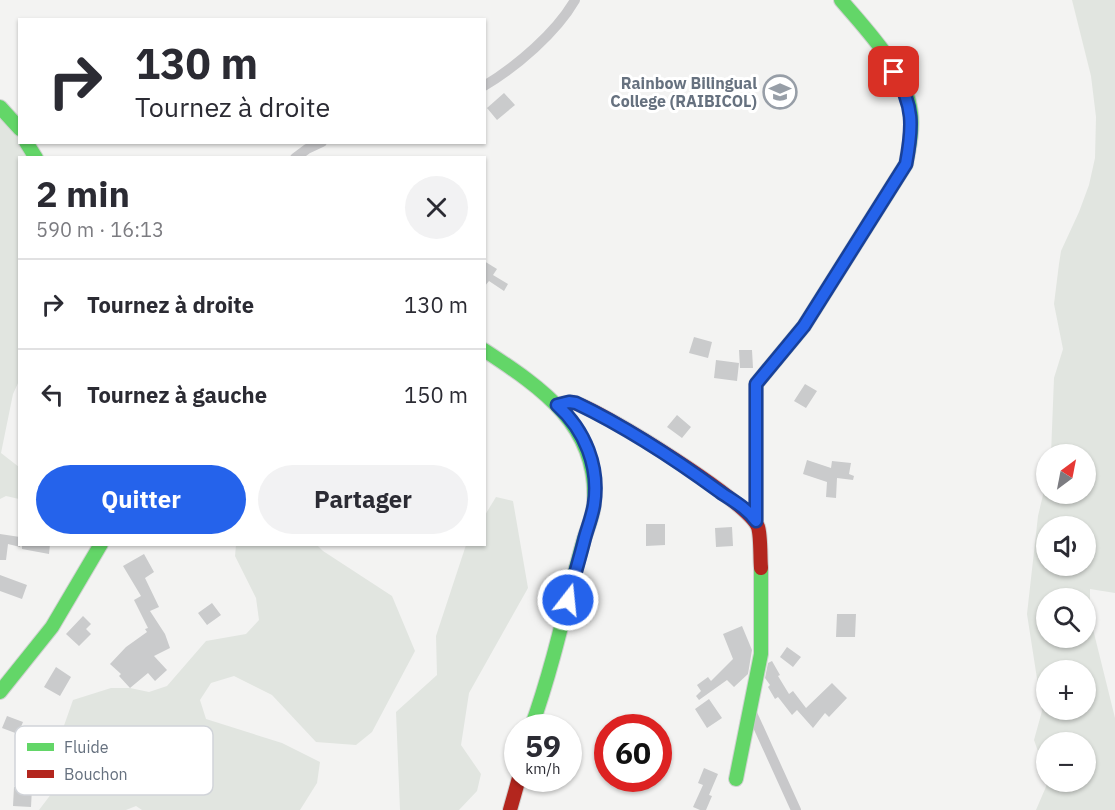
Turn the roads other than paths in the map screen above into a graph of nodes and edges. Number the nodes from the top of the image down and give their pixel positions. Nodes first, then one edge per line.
1 (575, 0) edge
2 (841, 0) edge
3 (486, 86) edge
4 (0, 107) edge
5 (18, 127) edge
6 (318, 144) edge
7 (298, 156) edge
8 (486, 351) edge
9 (557, 405) junction
10 (756, 521) junction
11 (100, 546) edge
12 (0, 692) edge
13 (751, 711) junction
14 (536, 714) edge
15 (736, 779) dead end
16 (515, 792) edge
17 (510, 810) edge
18 (796, 810) edge

1 - 3 street
2 - 10 street
4 - 5 street
6 - 7 street
8 - 9 street
9 - 10 street
9 - 14 street
10 - 13 street
11 - 12 street
13 - 15 street
13 - 18 street
16 - 17 street

